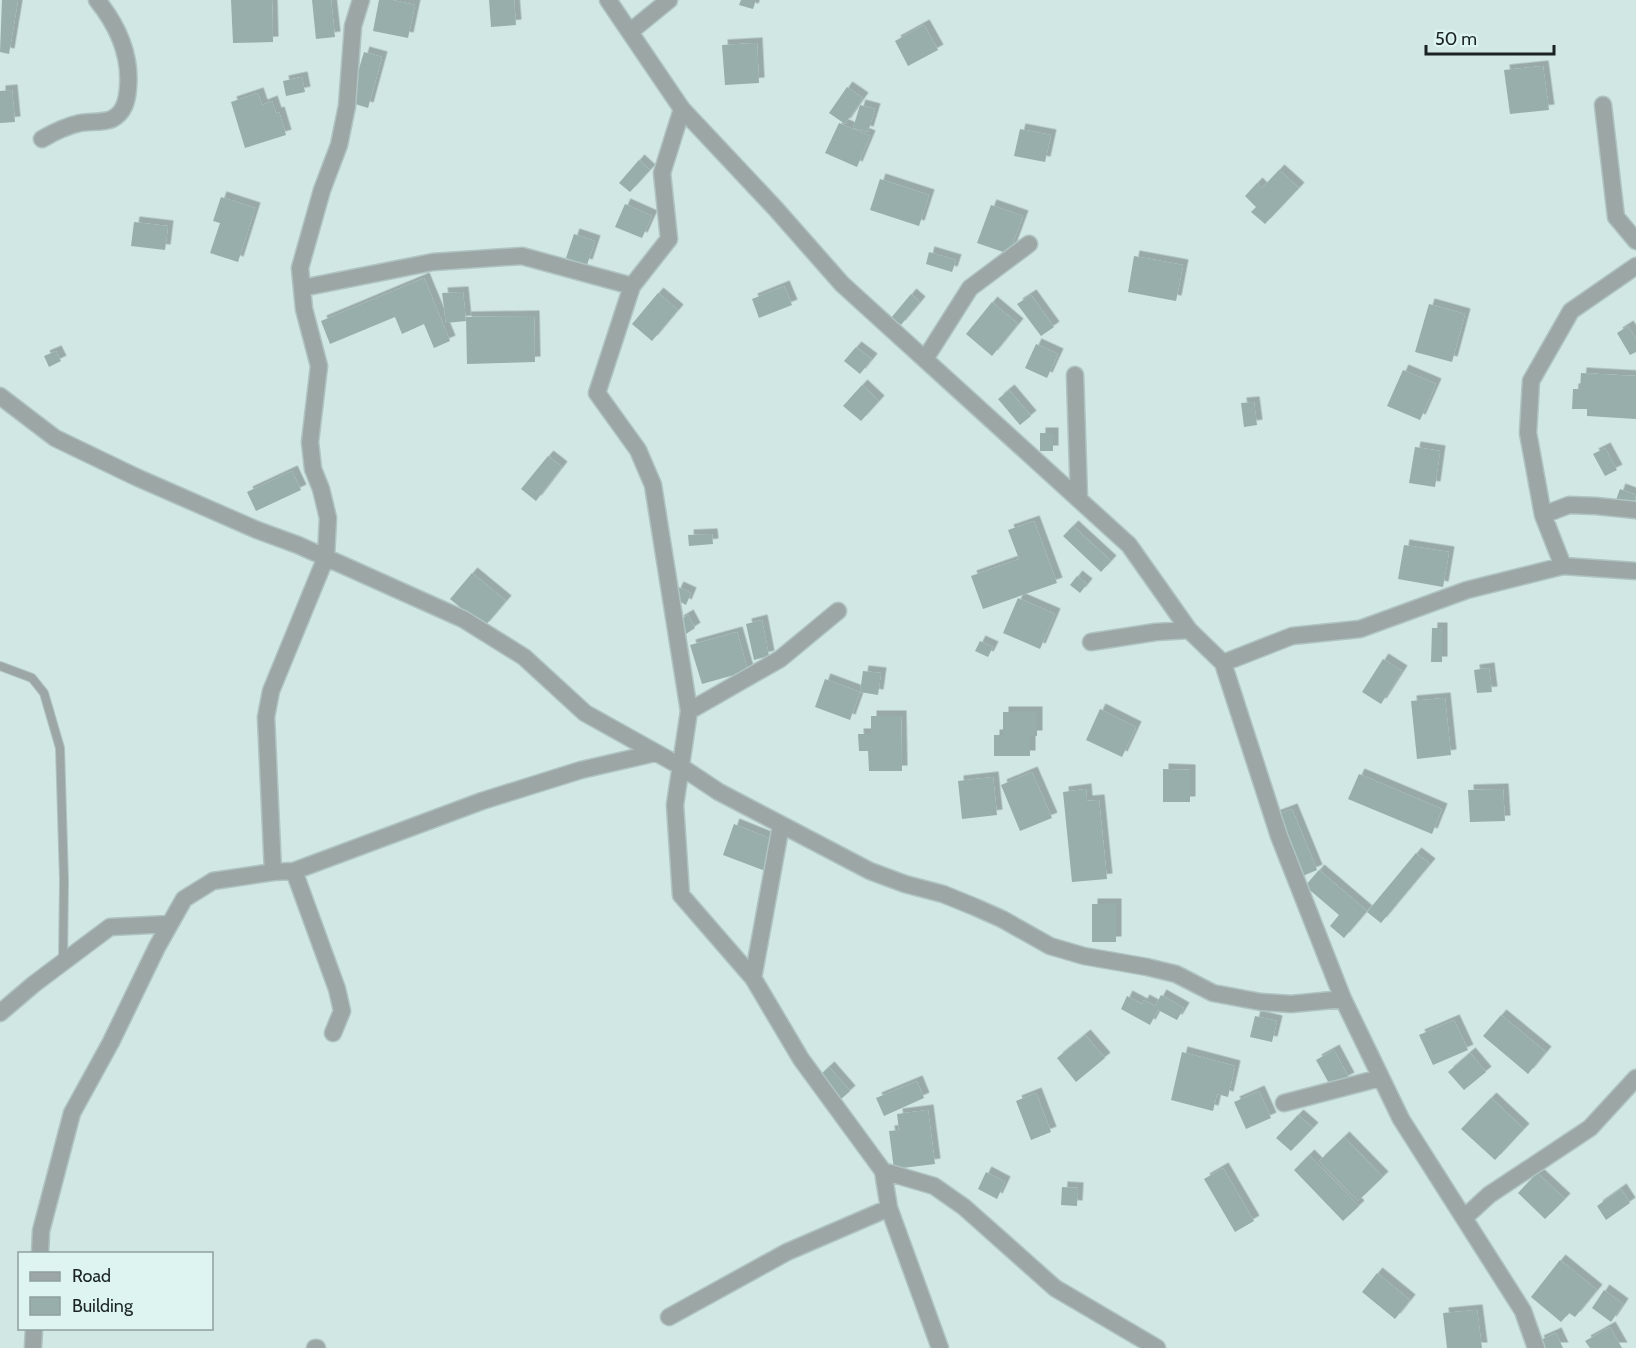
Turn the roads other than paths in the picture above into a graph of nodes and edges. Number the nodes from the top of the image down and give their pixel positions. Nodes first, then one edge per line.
1 (97, 0) edge
2 (361, 0) edge
3 (608, 0) edge
4 (669, 0) edge
5 (631, 32) junction
6 (1604, 105) dead end
7 (682, 109) junction
8 (42, 139) dead end
9 (1636, 241) edge
10 (1029, 244) dead end
11 (1636, 266) edge
12 (632, 286) junction
13 (302, 288) junction
14 (925, 359) junction
15 (1075, 375) dead end
16 (0, 396) edge
17 (1079, 499) junction
18 (1636, 510) edge
19 (1543, 515) junction
20 (326, 557) junction
21 (1563, 566) junction
22 (1636, 571) edge
23 (838, 610) dead end
24 (1189, 630) junction
25 (1091, 642) dead end
26 (1223, 663) junction
27 (0, 666) edge
28 (689, 711) junction
29 (655, 753) junction
30 (680, 766) junction
31 (781, 825) junction
32 (294, 871) junction
33 (273, 872) junction
34 (170, 924) junction
35 (63, 963) junction
36 (753, 978) junction
37 (1343, 999) junction
38 (0, 1013) edge
39 (333, 1033) dead end
40 (1380, 1078) junction
41 (1635, 1083) edge
42 (1284, 1103) dead end
43 (884, 1171) junction
44 (889, 1208) junction
45 (1464, 1218) junction
46 (40, 1252) edge
47 (669, 1317) dead end
48 (34, 1330) edge
49 (33, 1348) edge
50 (940, 1348) edge
51 (1157, 1348) edge
52 (1536, 1348) edge

1 - 8 street
2 - 13 street
3 - 5 street
4 - 5 street
5 - 7 street
6 - 9 street
7 - 12 street
7 - 14 street
10 - 14 street
11 - 19 street
12 - 13 street
12 - 28 street
13 - 20 street
14 - 17 street
15 - 17 street
16 - 20 street
17 - 24 street
18 - 19 street
19 - 21 street
20 - 29 street
20 - 33 street
21 - 22 street
21 - 26 street
23 - 28 street
24 - 25 street
24 - 26 street
26 - 37 street
27 - 35 lane
28 - 30 street
29 - 30 street
29 - 32 street
30 - 31 street
30 - 36 street
31 - 36 street
31 - 37 street
32 - 33 street
32 - 39 street
33 - 34 street
34 - 35 street
34 - 46 street
35 - 38 street
36 - 43 street
37 - 40 street
40 - 42 street
40 - 45 street
41 - 45 street
43 - 44 street
43 - 51 street
44 - 47 street
44 - 50 street
45 - 52 street
48 - 49 street

